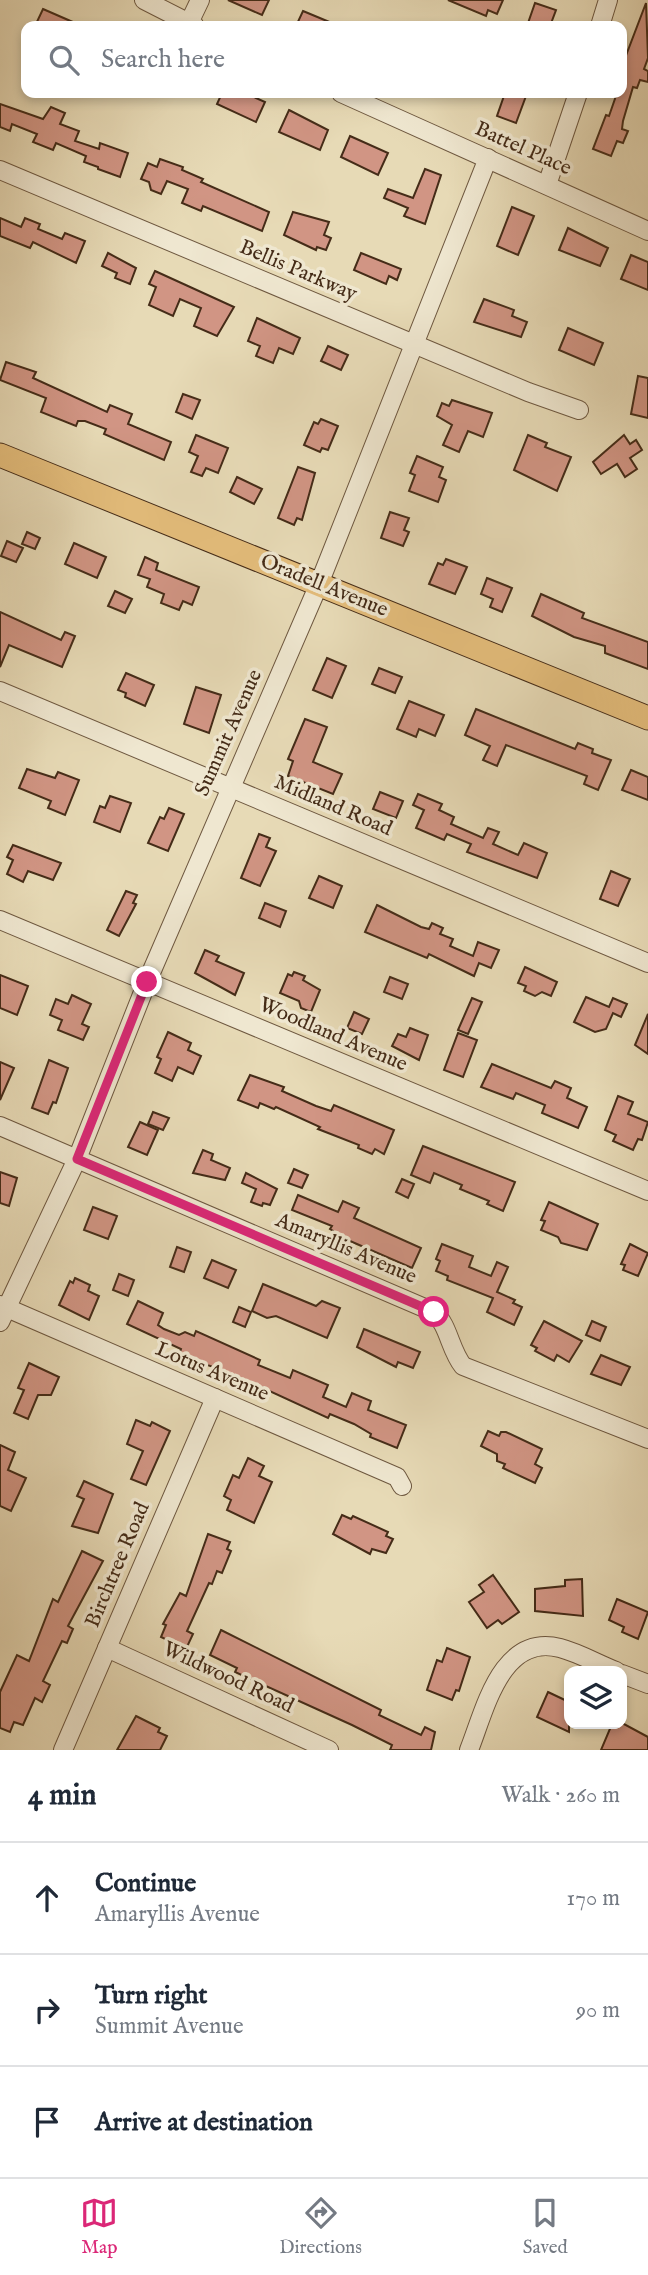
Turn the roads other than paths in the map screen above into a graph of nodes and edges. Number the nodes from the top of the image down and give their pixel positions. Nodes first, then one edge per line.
1 (144, 0) edge
2 (200, 0) edge
3 (608, 0) edge
4 (184, 21) edge
5 (193, 21) edge
6 (602, 21) edge
7 (352, 98) edge
8 (576, 98) edge
9 (488, 158) junction
10 (0, 170) edge
11 (547, 185) junction
12 (648, 231) edge
13 (416, 345) junction
14 (579, 410) dead end
15 (0, 455) edge
16 (319, 584) junction
17 (0, 691) edge
18 (648, 718) edge
19 (229, 787) junction
20 (0, 920) edge
21 (648, 963) edge
22 (147, 982) junction
23 (0, 1126) edge
24 (77, 1159) junction
25 (648, 1191) edge
26 (2, 1311) edge
27 (215, 1398) junction
28 (648, 1438) edge
29 (402, 1486) dead end
30 (107, 1648) junction
31 (604, 1666) edge
32 (627, 1676) edge
33 (648, 1684) edge
34 (63, 1750) edge
35 (329, 1750) edge
36 (468, 1750) edge

1 - 4 street
2 - 5 street
3 - 6 street
7 - 9 street, Battel Place
8 - 11 street
9 - 11 street, Battel Place
9 - 13 street, Summit Avenue
10 - 13 street, Bellis Parkway
11 - 12 street, Battel Place
13 - 14 street, Bellis Parkway
13 - 16 street, Summit Avenue
15 - 16 main road, Oradell Avenue
16 - 18 main road, Oradell Avenue
16 - 19 street, Summit Avenue
17 - 19 street, Midland Road
19 - 21 street, Midland Road
19 - 22 street, Summit Avenue
20 - 22 street, Woodland Avenue
22 - 24 street, Summit Avenue
22 - 25 street, Woodland Avenue
23 - 24 street, Amaryllis Avenue
24 - 26 street, Summit Avenue
24 - 28 street, Amaryllis Avenue
26 - 27 street, Lotus Avenue
27 - 29 street, Lotus Avenue
27 - 30 street, Birchtree Road
30 - 34 street, Birchtree Road
30 - 35 street, Wildwood Road
31 - 36 street
32 - 33 street

